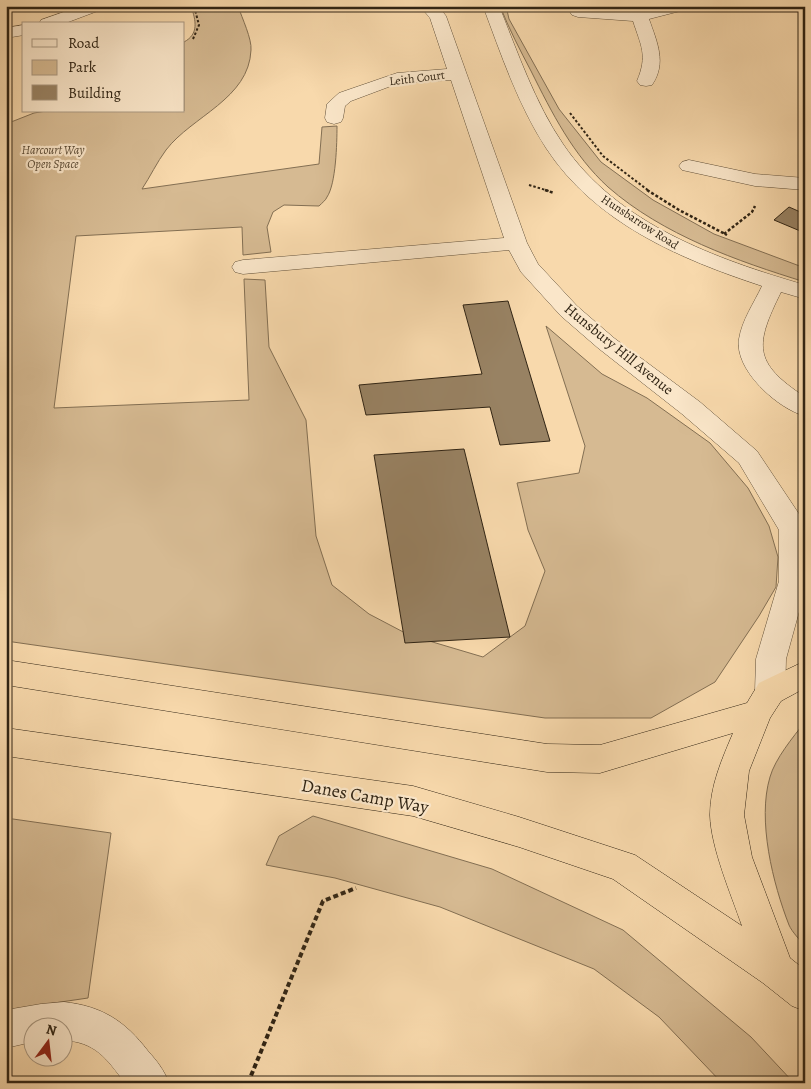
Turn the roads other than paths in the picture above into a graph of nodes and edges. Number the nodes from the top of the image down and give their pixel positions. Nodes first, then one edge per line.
1 (97, 6) edge
2 (428, 6) edge
3 (491, 6) edge
4 (682, 6) edge
5 (578, 12) dead end
6 (640, 17) junction
7 (53, 22) edge
8 (22, 30) edge
9 (6, 33) edge
10 (458, 74) junction
11 (646, 81) dead end
12 (334, 118) dead end
13 (689, 166) dead end
14 (805, 184) edge
15 (516, 242) junction
16 (243, 267) dead end
17 (774, 284) junction
18 (805, 292) edge
19 (805, 408) edge
20 (799, 533) edge
21 (6, 672) edge
22 (805, 673) edge
23 (764, 703) junction
24 (6, 742) edge
25 (776, 970) junction
26 (805, 993) edge
27 (6, 1029) edge
28 (150, 1083) edge

1 - 7 street
2 - 10 street, Hunsbury Hill Avenue
3 - 17 street, Hunsbarrow Road
4 - 6 street
5 - 6 street
6 - 11 street
8 - 9 street
10 - 12 street, Leith Court
10 - 15 street, Hunsbury Hill Avenue
13 - 14 street
15 - 16 street
15 - 20 street, Hunsbury Hill Avenue
17 - 18 street, Hunsbarrow Road
17 - 19 street
20 - 23 street, Hunsbury Hill Avenue
21 - 23 highway
22 - 23 highway
23 - 25 highway
24 - 25 highway, Danes Camp Way
25 - 26 highway, Danes Camp Way
27 - 28 street

